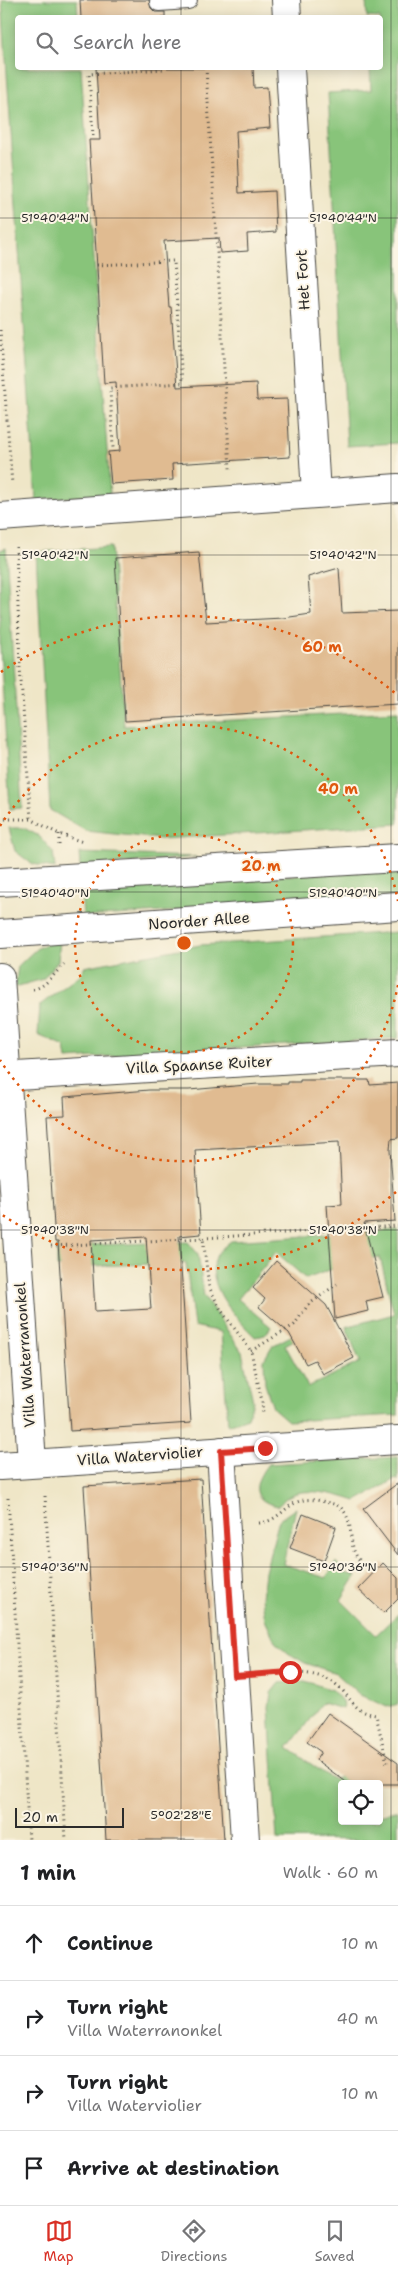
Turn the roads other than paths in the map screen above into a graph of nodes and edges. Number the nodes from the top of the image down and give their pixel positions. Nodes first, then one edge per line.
1 (188, 0) edge
2 (286, 0) edge
3 (159, 2) dead end
4 (287, 15) edge
5 (290, 70) edge
6 (398, 488) edge
7 (316, 493) junction
8 (7, 517) edge
9 (398, 858) edge
10 (0, 882) edge
11 (398, 906) edge
12 (0, 934) edge
13 (0, 976) edge
14 (398, 1053) edge
15 (3, 1077) edge
16 (398, 1440) edge
17 (221, 1451) junction
18 (13, 1465) edge
19 (245, 1840) edge

1 - 3 lane
2 - 4 street
5 - 7 street, Het Fort
6 - 7 street
7 - 8 street
9 - 10 street
11 - 12 street, Noorder Allee
13 - 15 street, Villa Waterranonkel
14 - 15 street, Villa Spaanse Ruiter
15 - 18 street, Villa Waterranonkel
16 - 17 street, Villa Waterviolier
17 - 18 street, Villa Waterviolier
17 - 19 street

